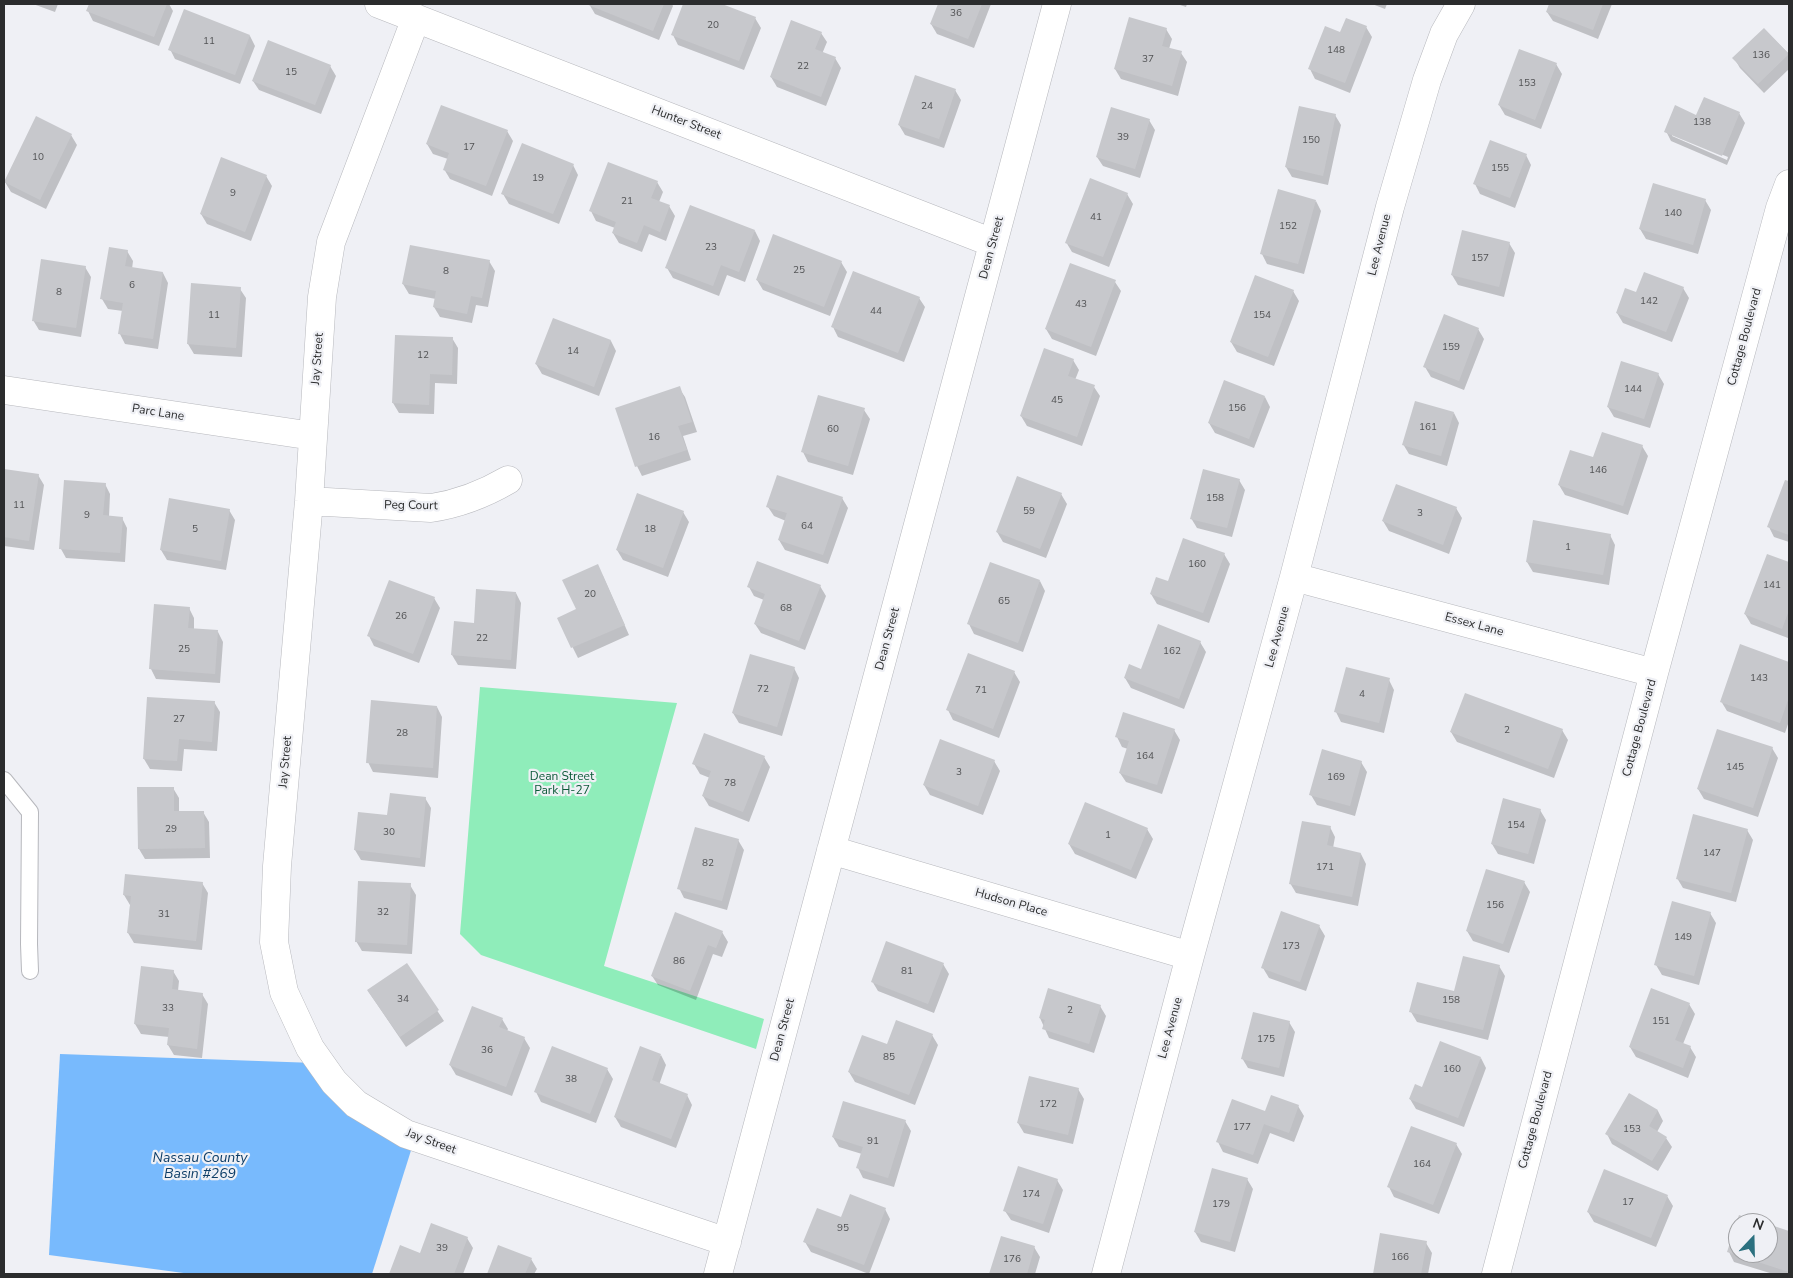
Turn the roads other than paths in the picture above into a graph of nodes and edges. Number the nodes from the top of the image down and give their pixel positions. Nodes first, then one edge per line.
1 (379, 4) edge
2 (1057, 4) edge
3 (1461, 4) edge
4 (416, 18) junction
5 (1789, 184) edge
6 (993, 243) junction
7 (4, 390) edge
8 (313, 436) junction
9 (508, 480) dead end
10 (309, 501) junction
11 (1294, 577) junction
12 (1654, 673) junction
13 (4, 780) edge
14 (832, 850) junction
15 (1190, 956) junction
16 (30, 971) dead end
17 (727, 1242) junction
18 (1503, 1273) edge
19 (718, 1274) edge
20 (1106, 1274) edge

1 - 4 street, Hunter Street
2 - 6 street, Dean Street
3 - 11 street, Lee Avenue
4 - 6 street, Hunter Street
4 - 8 street, Jay Street
5 - 12 street, Cottage Boulevard
6 - 14 street, Dean Street
7 - 8 street, Parc Lane
8 - 10 street, Jay Street
9 - 10 street, Peg Court
10 - 17 street, Jay Street
11 - 12 street, Essex Lane
11 - 15 street, Lee Avenue
12 - 18 street, Cottage Boulevard
13 - 16 lane
14 - 15 street, Hudson Place
14 - 17 street, Dean Street
15 - 20 street, Lee Avenue
17 - 19 street, Dean Street

